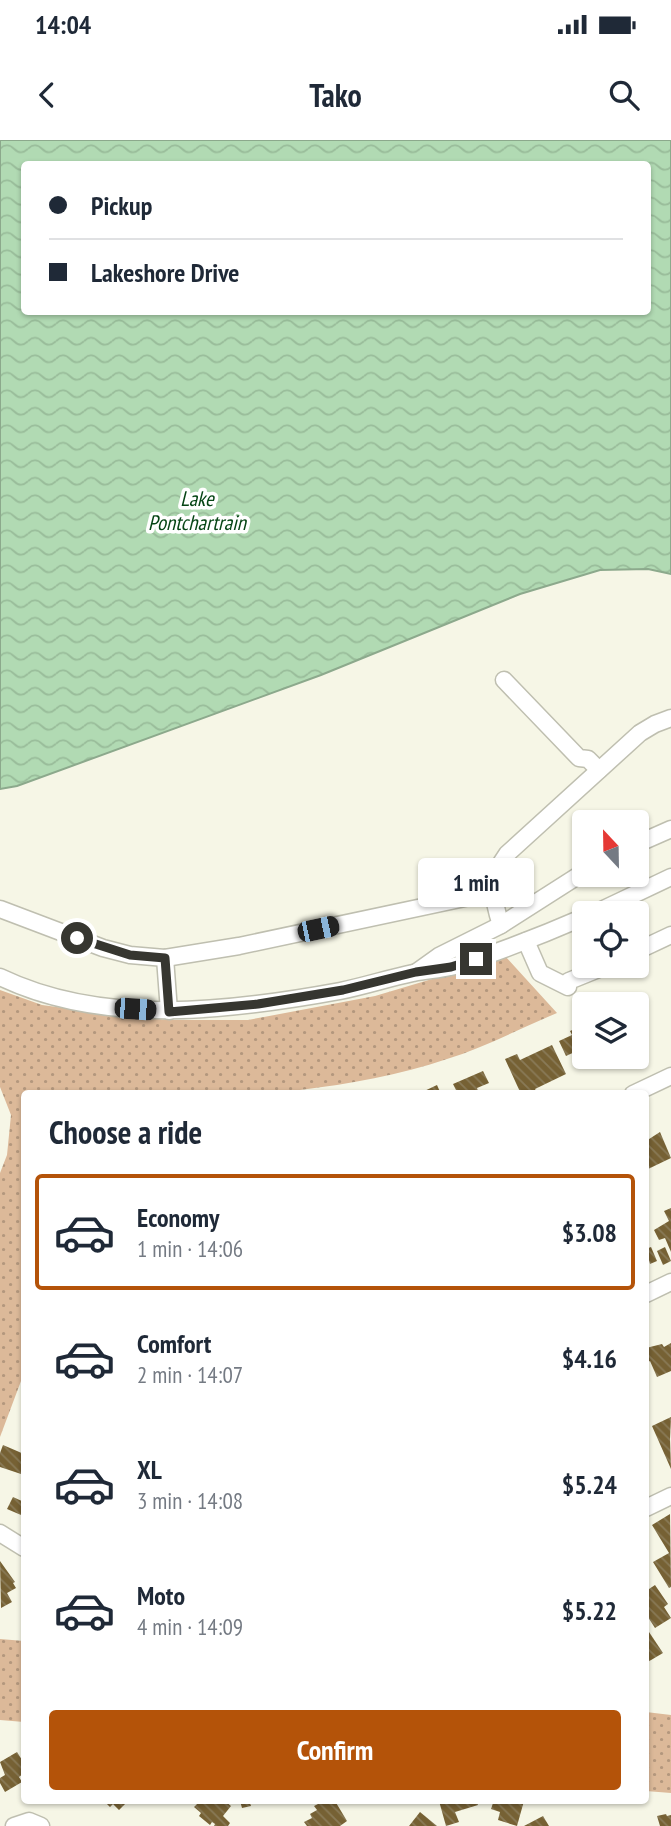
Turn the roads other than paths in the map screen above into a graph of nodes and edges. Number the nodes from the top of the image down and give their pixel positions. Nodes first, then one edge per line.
1 (504, 680) dead end
2 (671, 718) edge
3 (599, 770) junction
4 (671, 829) edge
5 (649, 839) edge
6 (671, 877) edge
7 (572, 880) edge
8 (493, 892) junction
9 (620, 901) edge
10 (0, 909) edge
11 (572, 922) edge
12 (501, 925) junction
13 (671, 935) edge
14 (526, 941) junction
15 (649, 945) edge
16 (165, 958) junction
17 (416, 972) junction
18 (0, 977) edge
19 (576, 978) edge
20 (169, 1012) junction
21 (671, 1076) edge
22 (641, 1090) edge
23 (671, 1282) edge
24 (649, 1293) edge
25 (671, 1496) edge
26 (649, 1507) edge
27 (0, 1533) edge
28 (21, 1546) edge
29 (15, 1826) edge
30 (41, 1826) edge

1 - 3 street
2 - 3 street
3 - 8 street
4 - 5 street
6 - 9 street
7 - 12 street
8 - 12 street
8 - 16 street
10 - 16 street
11 - 14 street
12 - 17 street
13 - 15 street
14 - 17 street
14 - 19 street
16 - 20 street
17 - 20 street
18 - 20 street
21 - 22 street
23 - 24 street
25 - 26 street
27 - 28 street
29 - 30 street

